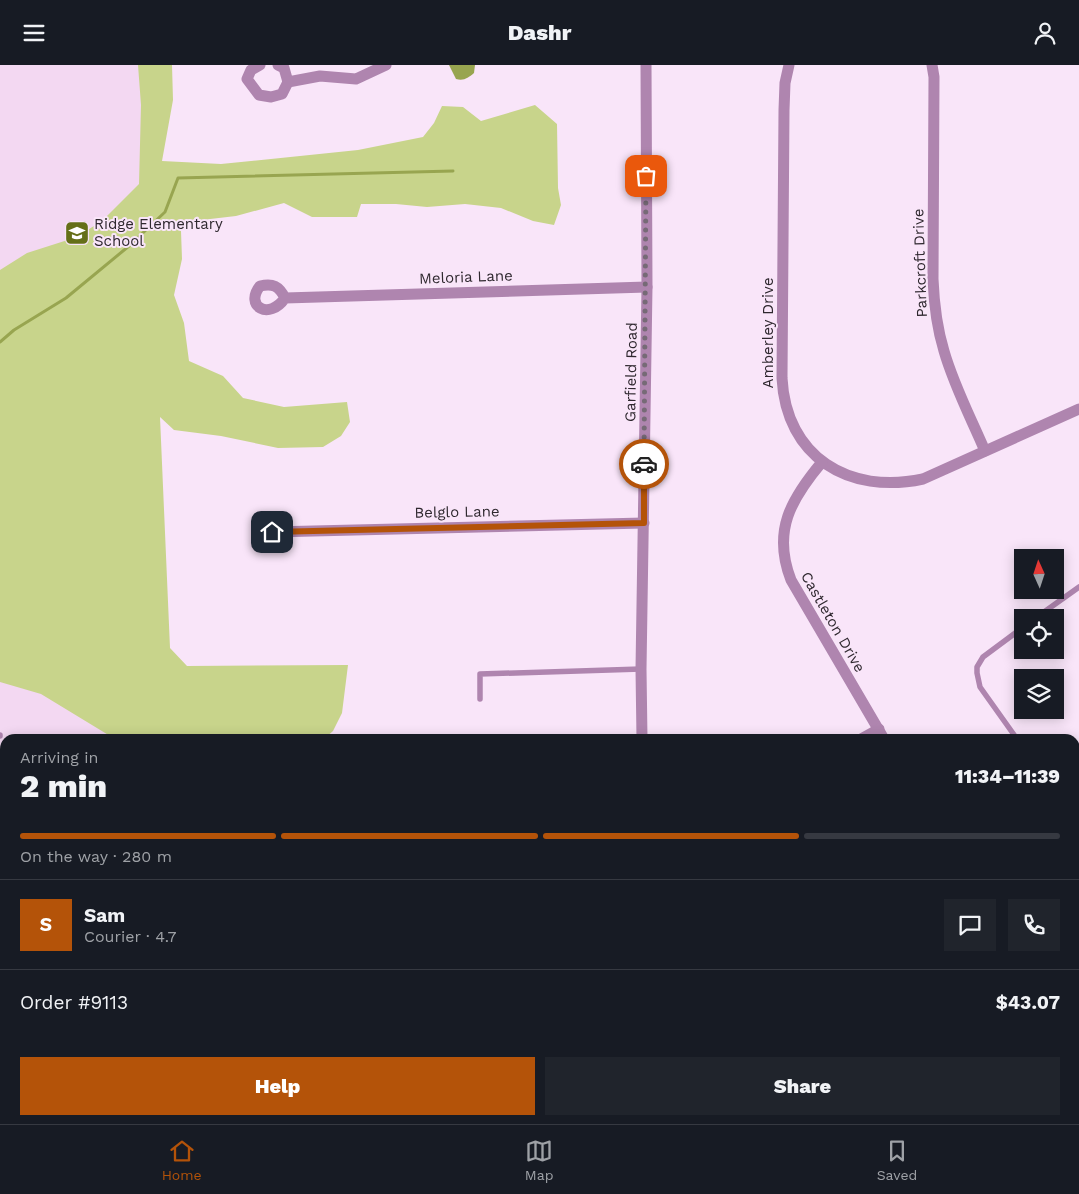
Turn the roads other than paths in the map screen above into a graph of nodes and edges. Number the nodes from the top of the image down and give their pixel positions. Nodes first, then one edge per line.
1 (260, 65) edge
2 (278, 65) edge
3 (386, 65) edge
4 (646, 65) edge
5 (789, 65) edge
6 (932, 65) edge
7 (288, 82) junction
8 (647, 287) junction
9 (285, 297) dead end
10 (1079, 409) edge
11 (985, 451) junction
12 (822, 462) junction
13 (644, 523) junction
14 (272, 532) dead end
15 (1079, 587) edge
16 (1048, 609) edge
17 (1014, 634) edge
18 (641, 669) junction
19 (480, 699) dead end
20 (642, 734) edge
21 (881, 734) edge
22 (1013, 734) edge

1 - 7 street
2 - 7 street
3 - 7 street
4 - 8 street, Garfield Road
5 - 12 street, Amberley Drive
6 - 11 street, Parkcroft Drive
8 - 9 street, Meloria Lane
8 - 13 street, Garfield Road
10 - 11 street, Amberley Drive
11 - 12 street, Amberley Drive
12 - 21 street, Castleton Drive
13 - 14 street, Belglo Lane
13 - 18 street, Garfield Road
15 - 16 lane
17 - 22 lane
18 - 19 lane
18 - 20 street, Garfield Road

